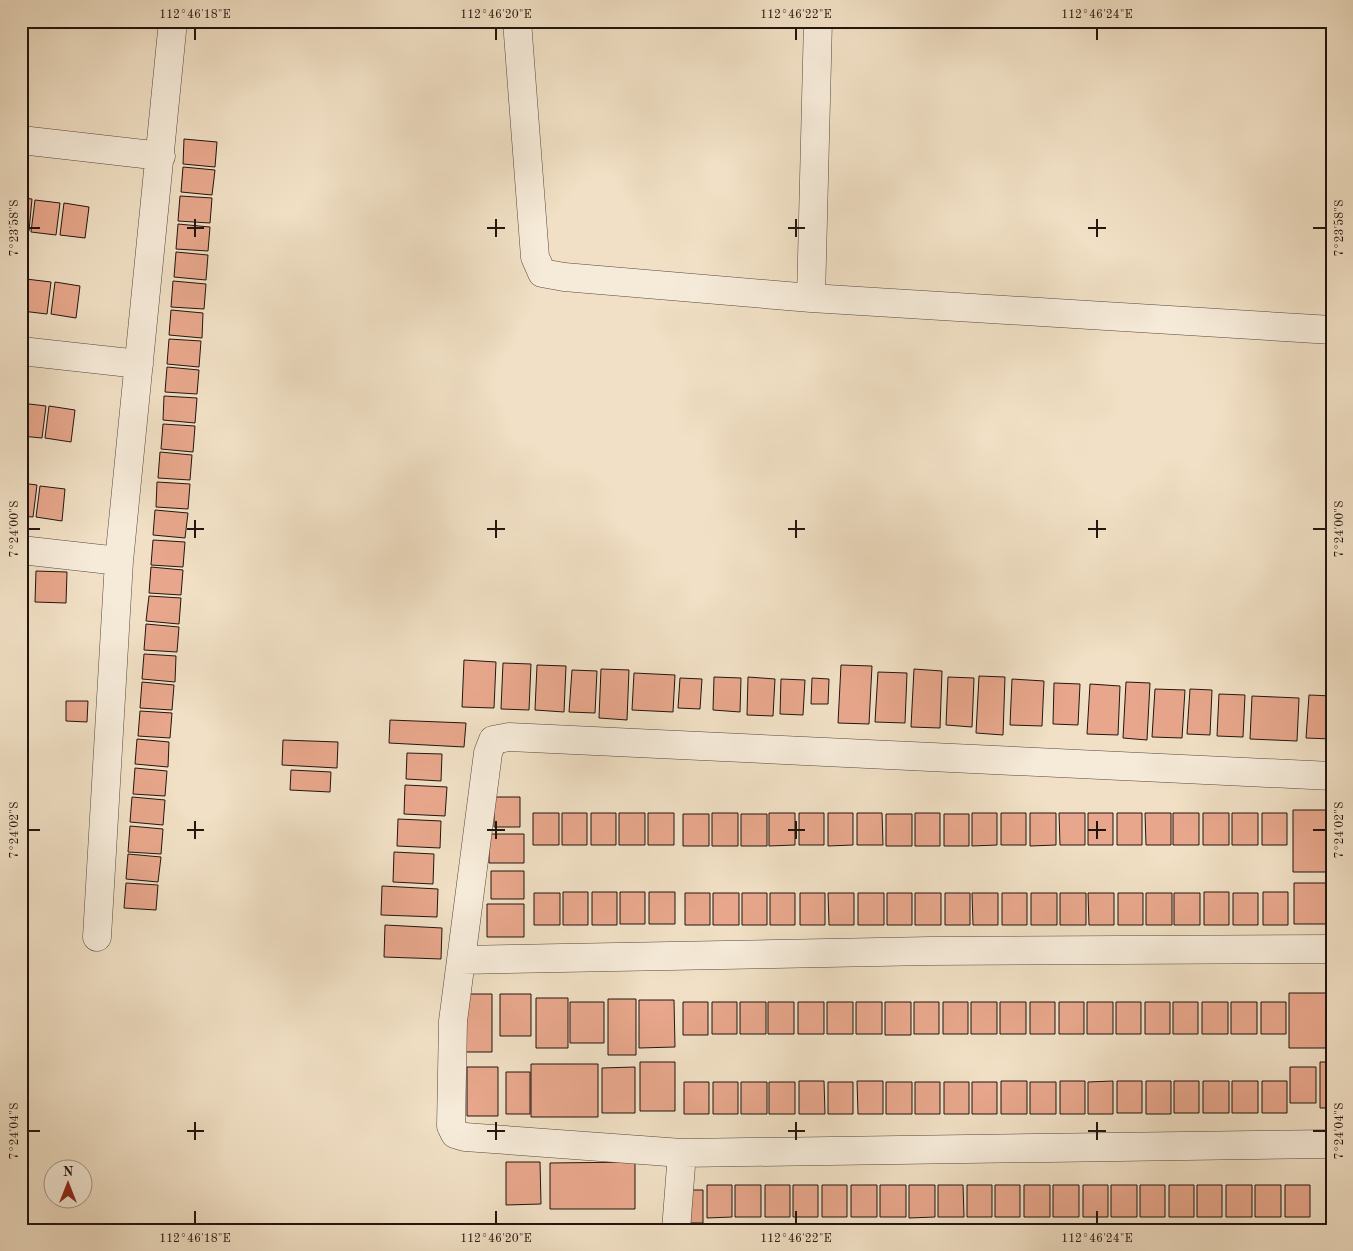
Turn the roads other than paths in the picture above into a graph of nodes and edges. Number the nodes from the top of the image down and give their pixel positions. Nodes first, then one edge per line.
1 (173, 21) edge
2 (517, 21) edge
3 (818, 21) edge
4 (21, 140) edge
5 (160, 156) junction
6 (810, 298) junction
7 (1332, 330) edge
8 (21, 351) edge
9 (139, 364) junction
10 (21, 550) edge
11 (119, 561) junction
12 (1332, 776) edge
13 (97, 937) dead end
14 (1332, 949) edge
15 (461, 960) junction
16 (1332, 1144) edge
17 (682, 1154) junction
18 (676, 1230) edge

1 - 5 street
2 - 6 street
3 - 6 street
4 - 5 street
5 - 9 street
6 - 7 street
8 - 9 street
9 - 11 street
10 - 11 street
11 - 13 street
12 - 15 street
14 - 15 street
15 - 17 street
16 - 17 street
17 - 18 street

